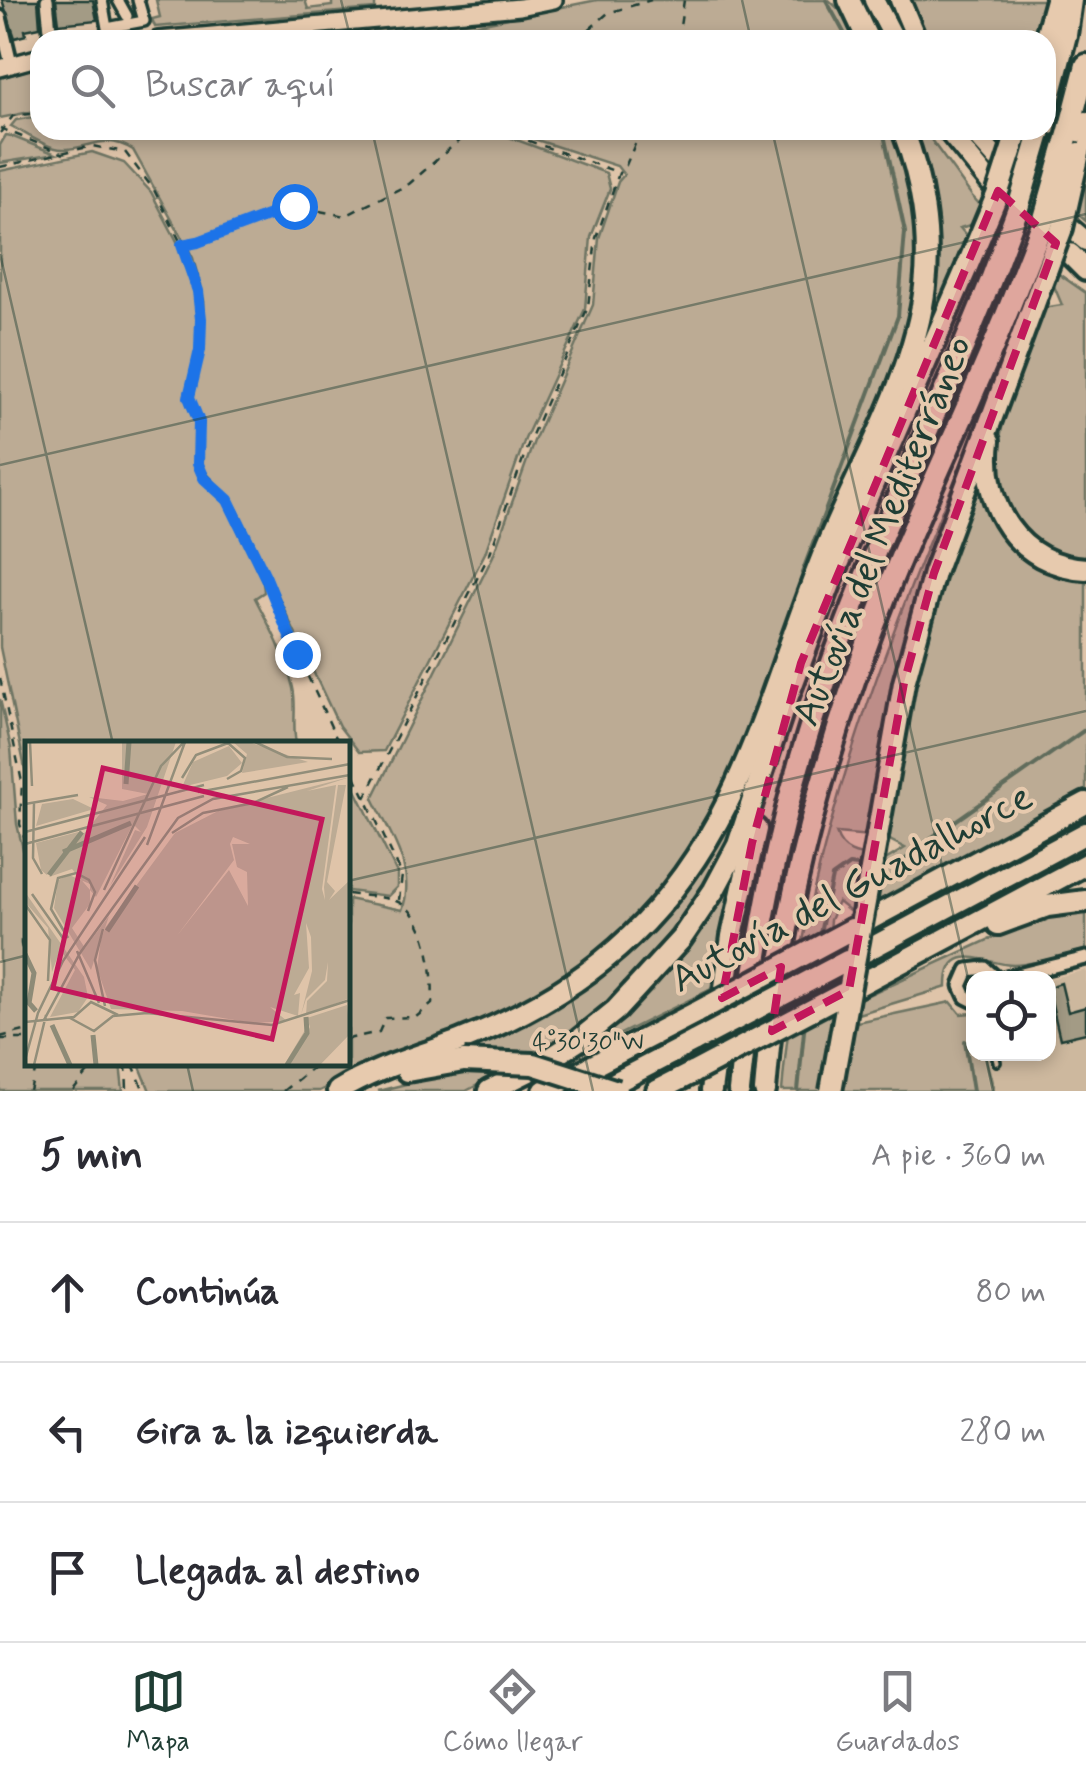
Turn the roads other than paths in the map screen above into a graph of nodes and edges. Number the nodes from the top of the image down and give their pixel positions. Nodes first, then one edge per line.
1 (47, 0) edge
2 (102, 0) edge
3 (118, 0) edge
4 (138, 0) edge
5 (554, 0) edge
6 (848, 0) edge
7 (874, 0) edge
8 (900, 0) edge
9 (1056, 0) edge
10 (1071, 0) edge
11 (128, 16) dead end
12 (0, 17) edge
13 (50, 30) edge
14 (268, 30) edge
15 (863, 30) edge
16 (890, 30) edge
17 (913, 30) edge
18 (1048, 30) edge
19 (1086, 64) edge
20 (6, 66) edge
21 (1056, 75) edge
22 (1086, 122) edge
23 (906, 140) edge
24 (955, 140) edge
25 (980, 140) edge
26 (1015, 140) edge
27 (1038, 140) edge
28 (1073, 145) junction
29 (1082, 258) edge
30 (1023, 332) junction
31 (1086, 573) edge
32 (801, 663) junction
33 (1086, 803) edge
34 (1086, 834) edge
35 (1086, 864) edge
36 (1086, 901) edge
37 (1086, 958) edge
38 (898, 963) junction
39 (1034, 971) edge
40 (966, 973) edge
41 (966, 995) edge
42 (338, 1091) edge
43 (349, 1091) edge
44 (490, 1091) edge
45 (544, 1091) edge
46 (599, 1091) edge
47 (617, 1091) edge
48 (656, 1091) edge
49 (711, 1091) edge
50 (738, 1091) edge
51 (764, 1091) edge
52 (831, 1091) edge

1 - 13 street
2 - 4 street
3 - 11 street
5 - 14 main road
6 - 15 highway
7 - 16 main road
8 - 17 main road
9 - 18 highway
10 - 21 highway
12 - 20 street
19 - 28 highway, Autovía del Mediterráneo
22 - 28 highway
23 - 42 highway
24 - 29 main road
25 - 29 main road
26 - 32 highway, bridge
27 - 50 highway, Autovía del Mediterráneo, bridge
28 - 30 highway, bridge
28 - 51 highway, Autovía del Mediterráneo, bridge
30 - 31 highway
30 - 52 highway, bridge
32 - 44 highway
32 - 49 highway
33 - 45 highway, Autovía del Guadalhorce, bridge
34 - 46 highway, Autovía del Guadalhorce, bridge
35 - 38 highway
36 - 38 highway
37 - 39 street
38 - 48 highway, bridge
40 - 41 street
43 - 47 highway, bridge

